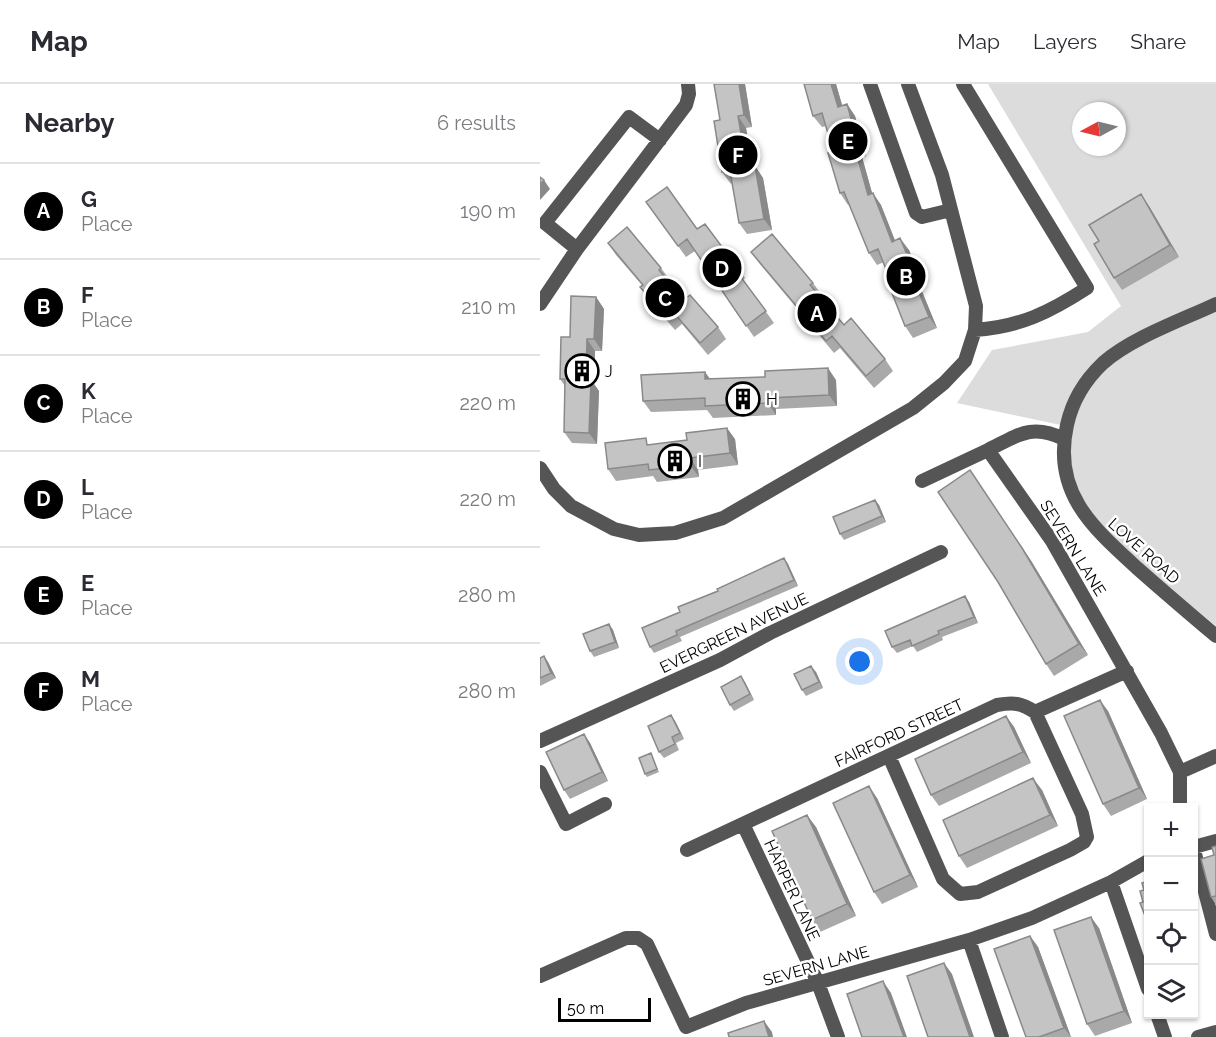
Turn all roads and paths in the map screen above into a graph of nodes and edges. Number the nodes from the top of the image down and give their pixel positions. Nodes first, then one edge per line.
1 (688, 84) edge
2 (870, 84) edge
3 (908, 84) edge
4 (963, 84) edge
5 (660, 140) junction
6 (951, 210) junction
7 (577, 249) junction
8 (540, 304) edge
9 (1216, 304) edge
10 (975, 330) junction
11 (1064, 439) junction
12 (988, 450) junction
13 (540, 468) edge
14 (922, 481) dead end
15 (940, 552) dead end
16 (1216, 636) edge
17 (1127, 671) junction
18 (1035, 712) junction
19 (540, 741) edge
20 (889, 756) junction
21 (1216, 756) edge
22 (540, 772) edge
23 (1180, 772) junction
24 (1180, 803) edge
25 (606, 804) dead end
26 (743, 824) junction
27 (1216, 841) edge
28 (1198, 848) edge
29 (687, 850) dead end
30 (1196, 857) edge
31 (1144, 864) edge
32 (1111, 882) junction
33 (1216, 934) edge
34 (969, 940) junction
35 (1144, 975) edge
36 (540, 976) edge
37 (818, 983) junction
38 (1159, 1019) edge
39 (1216, 1032) edge
40 (838, 1037) edge
41 (1002, 1037) edge
42 (1165, 1037) edge
43 (1198, 1037) edge

1 - 5 street
2 - 6 street
3 - 6 street
4 - 10 street
5 - 7 street
5 - 7 street
6 - 10 street
7 - 8 street
9 - 11 street, LOVE ROAD
10 - 13 street
11 - 12 street
11 - 16 street, LOVE ROAD
12 - 14 street
12 - 17 street, SEVERN LANE
15 - 19 street, EVERGREEN AVENUE
17 - 18 street
17 - 23 street, SEVERN LANE
18 - 20 street, FAIRFORD STREET
18 - 20 street
20 - 26 street, FAIRFORD STREET
21 - 23 street
22 - 25 street
23 - 24 street, SEVERN LANE
26 - 29 street, FAIRFORD STREET
26 - 37 street, HARPER LANE
27 - 28 street
30 - 33 street
31 - 32 street, SEVERN LANE
32 - 34 street, SEVERN LANE
32 - 35 street
34 - 37 street, SEVERN LANE
34 - 41 street
36 - 37 street, SEVERN LANE
37 - 40 street, HARPER LANE
38 - 42 street
39 - 43 street

